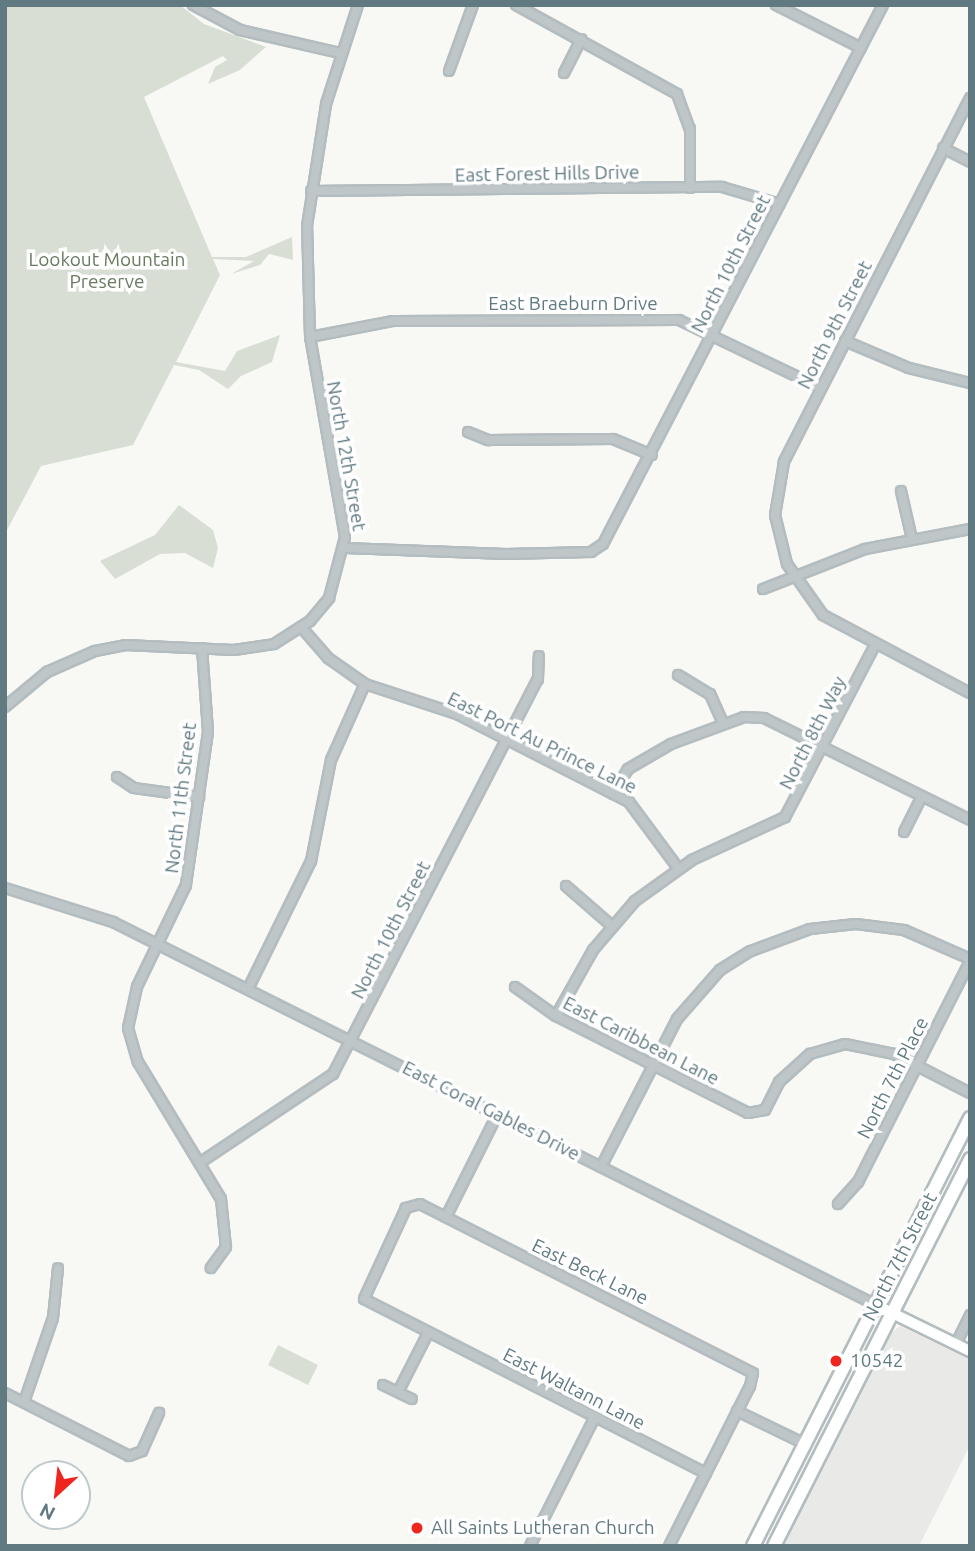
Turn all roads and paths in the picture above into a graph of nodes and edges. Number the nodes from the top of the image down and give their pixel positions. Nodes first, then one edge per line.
1 (192, 5) edge
2 (358, 5) edge
3 (473, 5) edge
4 (516, 5) edge
5 (775, 5) edge
6 (883, 5) edge
7 (581, 39) junction
8 (861, 48) junction
9 (340, 53) junction
10 (449, 71) dead end
11 (564, 73) dead end
12 (970, 97) edge
13 (943, 148) junction
14 (970, 162) edge
15 (690, 188) junction
16 (311, 191) junction
17 (780, 204) junction
18 (714, 334) junction
19 (310, 337) junction
20 (845, 341) junction
21 (970, 383) edge
22 (821, 388) junction
23 (468, 432) dead end
24 (652, 455) junction
25 (901, 491) dead end
26 (970, 529) edge
27 (912, 539) junction
28 (345, 548) junction
29 (793, 577) junction
30 (763, 589) dead end
31 (302, 628) junction
32 (875, 645) junction
33 (202, 648) junction
34 (539, 656) dead end
35 (678, 675) dead end
36 (365, 684) junction
37 (970, 693) edge
38 (5, 707) edge
39 (723, 723) junction
40 (507, 740) junction
41 (824, 747) junction
42 (117, 777) dead end
43 (613, 794) junction
44 (922, 796) junction
45 (200, 797) junction
46 (970, 820) edge
47 (904, 832) dead end
48 (678, 868) junction
49 (566, 886) dead end
50 (5, 888) edge
51 (612, 926) junction
52 (159, 944) junction
53 (970, 960) edge
54 (515, 987) dead end
55 (248, 989) junction
56 (555, 1016) junction
57 (352, 1041) junction
58 (653, 1065) junction
59 (917, 1065) junction
60 (970, 1093) edge
61 (497, 1115) junction
62 (970, 1118) edge
63 (970, 1159) edge
64 (201, 1162) junction
65 (601, 1167) junction
66 (838, 1204) dead end
67 (446, 1217) junction
68 (58, 1268) dead end
69 (211, 1268) dead end
70 (364, 1299) joint
71 (876, 1305) junction
72 (891, 1313) junction
73 (970, 1315) edge
74 (428, 1333) junction
75 (956, 1344) junction
76 (970, 1351) edge
77 (383, 1385) dead end
78 (398, 1392) junction
79 (5, 1393) edge
80 (412, 1399) dead end
81 (24, 1402) junction
82 (737, 1411) junction
83 (159, 1413) dead end
84 (596, 1417) junction
85 (805, 1444) junction
86 (706, 1473) junction
87 (530, 1546) edge
88 (669, 1546) edge
89 (754, 1546) edge
90 (774, 1546) edge

1 - 9 street
2 - 9 street, North 12th Street
3 - 10 street
4 - 7 street
5 - 8 street
6 - 8 street, North 10th Street
7 - 11 street
7 - 15 street
8 - 17 street, North 10th Street
9 - 16 street, North 12th Street
12 - 13 street, North 9th Street
13 - 14 street
13 - 20 street, North 9th Street
15 - 16 street, East Forest Hills Drive
15 - 17 street, East Forest Hills Drive
16 - 19 street, North 12th Street
17 - 18 street, North 10th Street
18 - 19 street, East Braeburn Drive
18 - 22 street, East Braeburn Drive
18 - 24 street, North 10th Street
19 - 28 street, North 12th Street
20 - 21 street
20 - 22 street, North 9th Street
22 - 29 street, North 9th Street
23 - 24 street
24 - 28 street, North 10th Street
25 - 27 street
26 - 27 street
27 - 29 street
28 - 31 street, North 12th Street
29 - 30 street
29 - 32 street, North 9th Street
31 - 33 street, North 12th Street
31 - 36 street, East Port Au Prince Lane
32 - 37 street, North 9th Street
32 - 41 street, North 8th Way
33 - 38 street, North 12th Street
33 - 45 street, North 11th Street
34 - 40 street, North 10th Street
35 - 39 street
36 - 40 street, East Port Au Prince Lane
36 - 55 street
39 - 41 street
39 - 43 street
40 - 43 street, East Port Au Prince Lane
40 - 57 street, North 10th Street
41 - 44 street
41 - 48 street, North 8th Way
42 - 45 street
43 - 48 street, East Port Au Prince Lane
44 - 46 street
44 - 47 street
45 - 52 street, North 11th Street
48 - 51 street, North 8th Way
49 - 51 street
50 - 52 street, East Coral Gables Drive
51 - 56 street, North 8th Way
52 - 55 street, East Coral Gables Drive
52 - 64 street
53 - 58 street
53 - 59 street, North 7th Place
54 - 56 street, East Caribbean Lane
55 - 57 street, East Coral Gables Drive
56 - 58 street, East Caribbean Lane
57 - 61 street, East Coral Gables Drive
57 - 64 street, North 10th Street
58 - 59 street, East Caribbean Lane
58 - 65 street
59 - 60 street
59 - 66 street, North 7th Place
61 - 65 street, East Coral Gables Drive
61 - 67 street
62 - 71 main road, North 7th Street
63 - 72 main road, North 7th Street
64 - 69 street
65 - 71 street, East Coral Gables Drive
67 - 70 street, East Beck Lane
67 - 82 street, East Beck Lane
68 - 81 street
70 - 74 street, East Waltann Lane
71 - 72 street, East Coral Gables Drive
71 - 85 main road, North 7th Street
72 - 75 street, East Coral Gables Drive
72 - 90 main road, North 7th Street
73 - 75 street
74 - 78 street
74 - 84 street, East Waltann Lane
75 - 76 street, East Coral Gables Drive
77 - 78 street
78 - 80 street
79 - 81 street
81 - 83 street
82 - 85 street
82 - 86 street
84 - 86 street, East Waltann Lane
84 - 87 street
85 - 89 main road, North 7th Street
86 - 88 street

